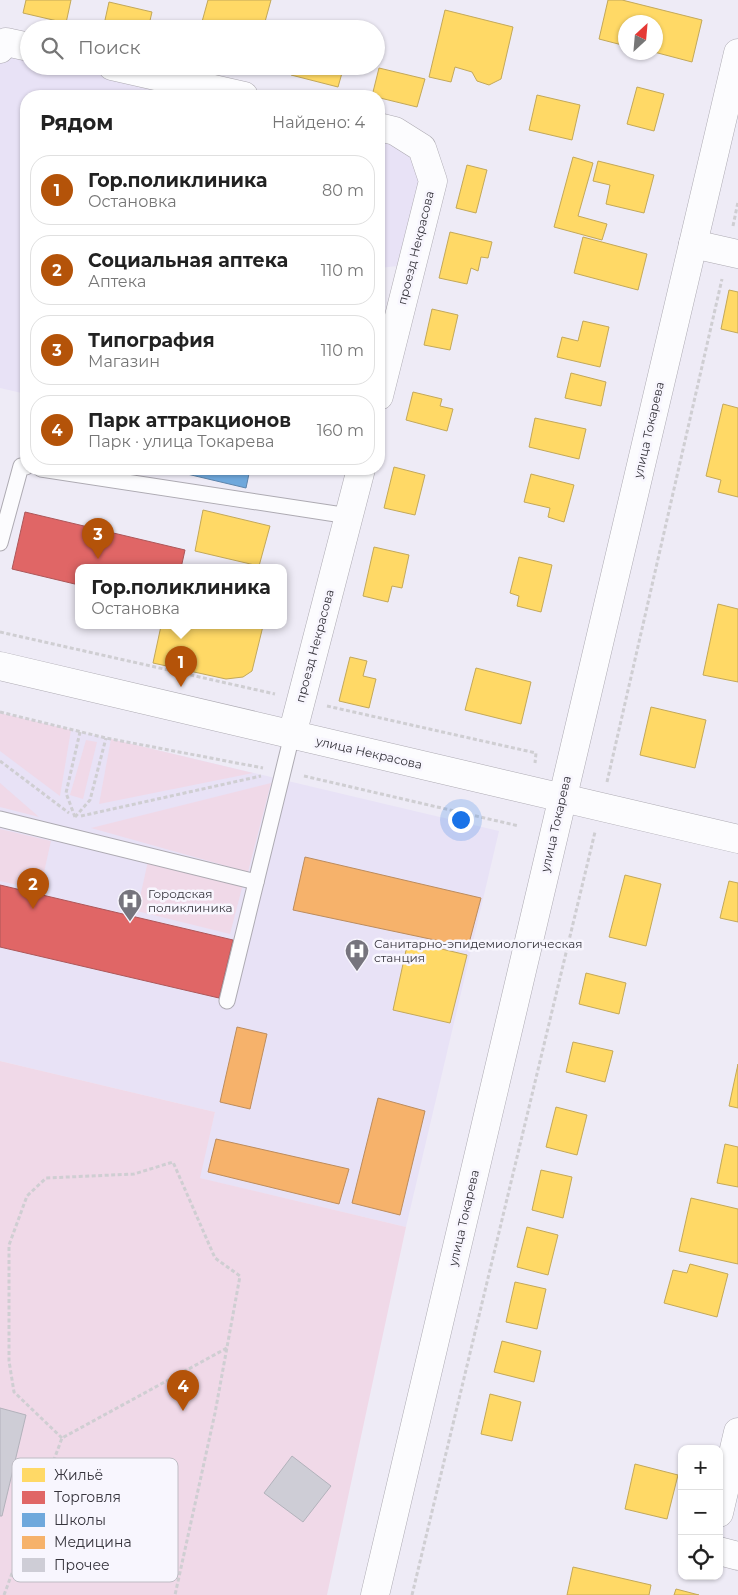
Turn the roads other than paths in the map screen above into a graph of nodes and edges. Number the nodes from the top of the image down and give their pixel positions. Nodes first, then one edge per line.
1 (20, 45) edge
2 (0, 49) edge
3 (738, 53) edge
4 (152, 75) edge
5 (218, 90) edge
6 (385, 128) edge
7 (693, 244) junction
8 (733, 253) edge
9 (385, 372) edge
10 (20, 470) edge
11 (80, 475) edge
12 (359, 475) edge
13 (349, 516) junction
14 (0, 543) edge
15 (0, 666) edge
16 (292, 735) junction
17 (565, 787) junction
18 (0, 818) edge
19 (738, 839) edge
20 (256, 882) junction
21 (227, 1000) dead end
22 (738, 1432) edge
23 (723, 1496) edge
24 (723, 1552) edge
25 (738, 1556) edge
26 (375, 1595) edge

1 - 2 street
3 - 7 street, улица Токарева
4 - 5 street
6 - 9 street, проезд Некрасова
7 - 8 street
7 - 17 street, улица Токарева
10 - 14 lane
11 - 13 lane
12 - 13 street, проезд Некрасова
13 - 16 street, проезд Некрасова
15 - 16 street, улица Некрасова
16 - 17 street, улица Некрасова
16 - 20 lane
17 - 19 street, улица Некрасова
17 - 26 street, улица Токарева
18 - 20 lane
20 - 21 lane
22 - 23 street
24 - 25 street

